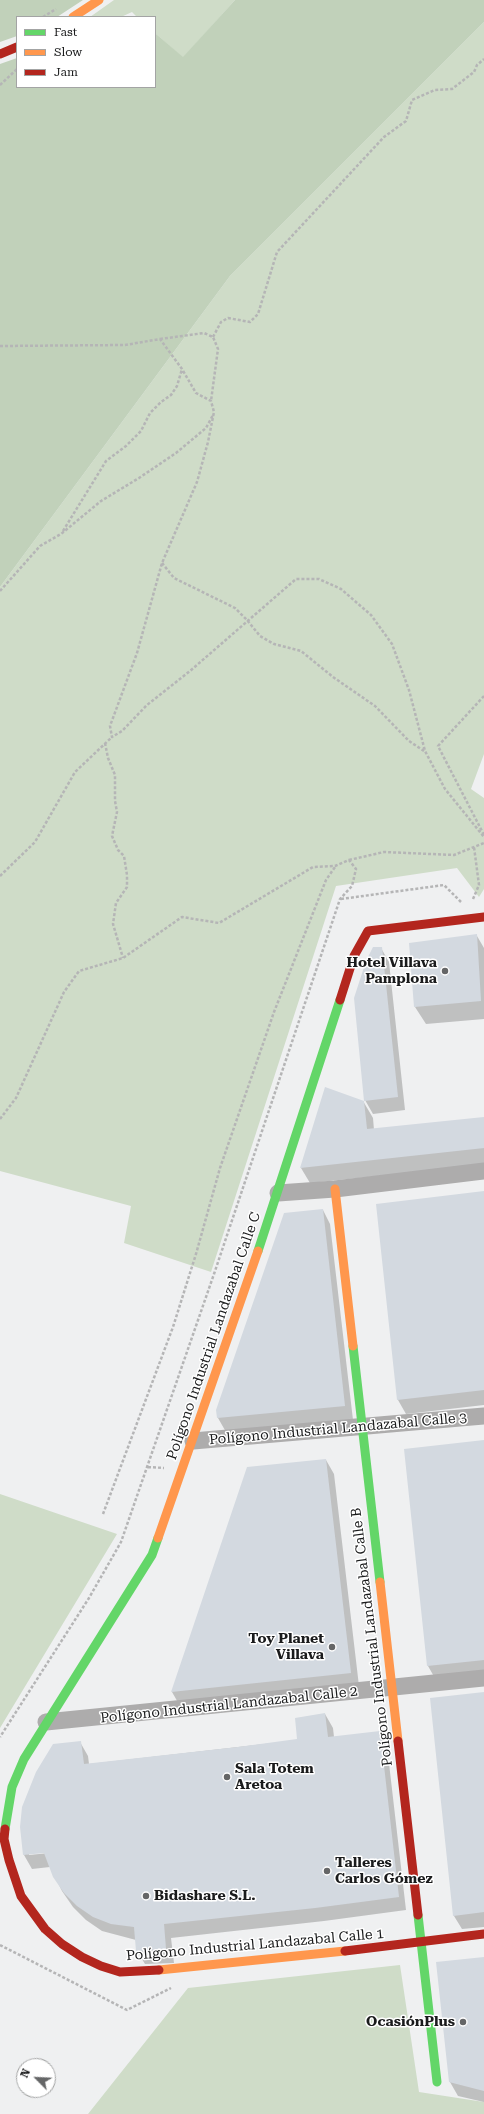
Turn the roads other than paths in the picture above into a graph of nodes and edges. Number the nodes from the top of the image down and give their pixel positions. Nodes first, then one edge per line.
1 (99, 0) edge
2 (75, 16) edge
3 (16, 47) edge
4 (0, 54) edge
5 (484, 917) edge
6 (484, 1171) edge
7 (335, 1189) junction
8 (278, 1193) junction
9 (484, 1416) edge
10 (362, 1427) junction
11 (193, 1441) junction
12 (484, 1678) edge
13 (392, 1689) junction
14 (46, 1722) junction
15 (4, 1839) joint
16 (484, 1934) edge
17 (420, 1943) junction
18 (437, 2082) dead end

1 - 2 street
3 - 4 street
5 - 8 street, Polígono Industrial Landazabal Calle C
6 - 7 street
7 - 8 street
7 - 10 street, Polígono Industrial Landazabal Calle B
8 - 11 street, Polígono Industrial Landazabal Calle C
9 - 10 street, Polígono Industrial Landazabal Calle 3
10 - 11 street, Polígono Industrial Landazabal Calle 3
10 - 13 street, Polígono Industrial Landazabal Calle B
11 - 14 street, Polígono Industrial Landazabal Calle C
12 - 13 street, Polígono Industrial Landazabal Calle 2
13 - 14 street, Polígono Industrial Landazabal Calle 2
13 - 17 street, Polígono Industrial Landazabal Calle B
14 - 15 street, Polígono Industrial Landazabal Calle C
15 - 17 street, Polígono Industrial Landazabal Calle 1
16 - 17 street, Polígono Industrial Landazabal Calle 1
17 - 18 street, Polígono Industrial Landazabal Calle B

